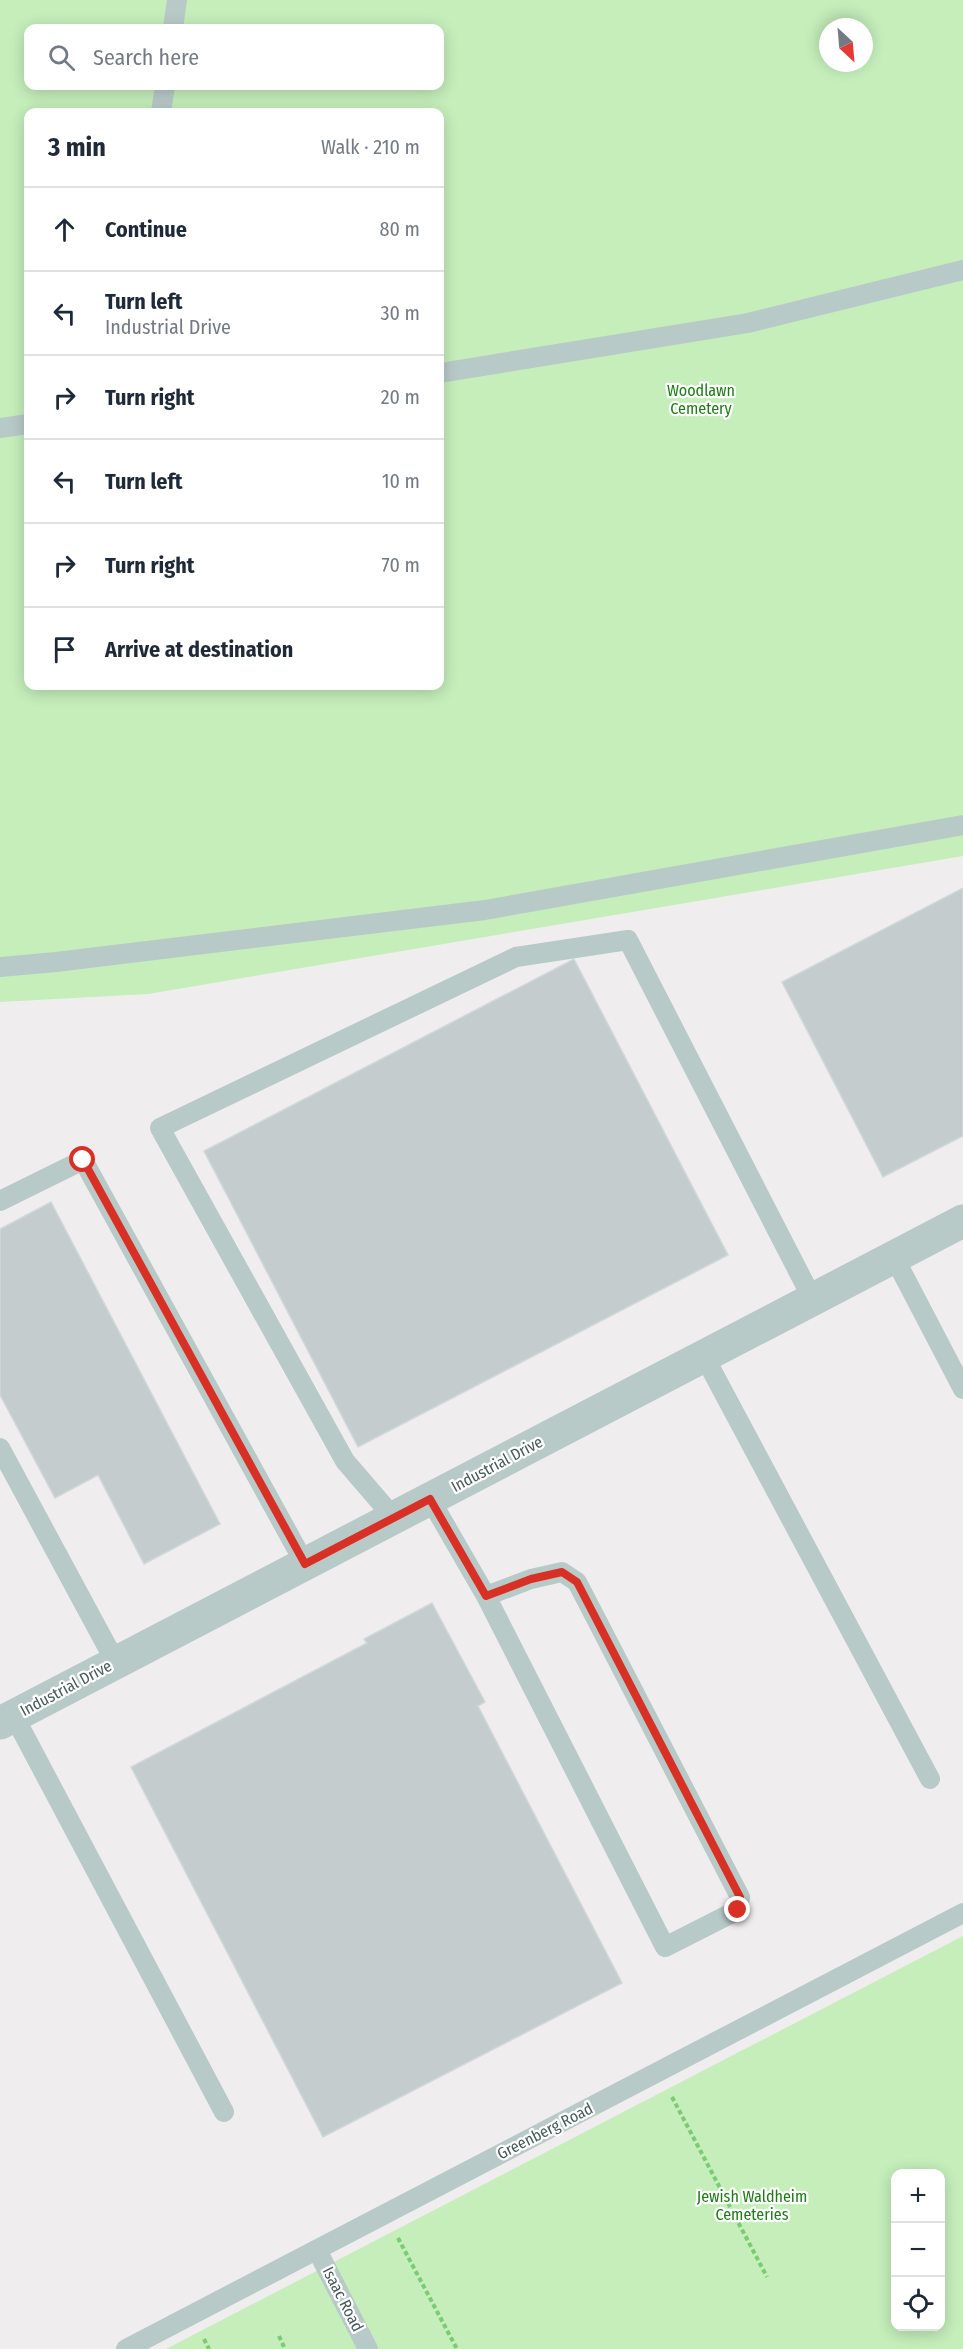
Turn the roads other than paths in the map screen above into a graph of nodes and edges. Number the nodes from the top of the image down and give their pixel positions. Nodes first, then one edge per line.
1 (177, 0) edge
2 (174, 24) edge
3 (164, 90) edge
4 (162, 108) edge
5 (963, 270) edge
6 (444, 372) edge
7 (24, 425) edge
8 (0, 428) edge
9 (963, 825) edge
10 (0, 967) edge
11 (0, 1201) edge
12 (963, 1221) edge
13 (894, 1257) junction
14 (813, 1300) junction
15 (704, 1356) junction
16 (963, 1389) edge
17 (0, 1448) edge
18 (430, 1499) junction
19 (394, 1518) junction
20 (305, 1564) junction
21 (486, 1596) junction
22 (116, 1663) junction
23 (7, 1719) edge
24 (930, 1779) dead end
25 (963, 1913) edge
26 (224, 2112) dead end
27 (317, 2250) junction
28 (126, 2349) edge
29 (368, 2349) edge

1 - 2 lane
3 - 4 lane
5 - 6 lane
7 - 8 lane
9 - 10 lane
11 - 20 lane
12 - 13 street, Industrial Drive
13 - 14 street, Industrial Drive
13 - 16 lane
14 - 15 street, Industrial Drive
14 - 19 lane
15 - 18 street, Industrial Drive
15 - 24 lane
17 - 22 lane
18 - 19 street, Industrial Drive
18 - 21 lane
19 - 20 street, Industrial Drive
20 - 22 street, Industrial Drive
21 - 21 lane
22 - 23 street, Industrial Drive
23 - 26 lane
25 - 27 lane, Greenberg Road
27 - 28 lane, Greenberg Road
27 - 29 lane, Isaac Road

